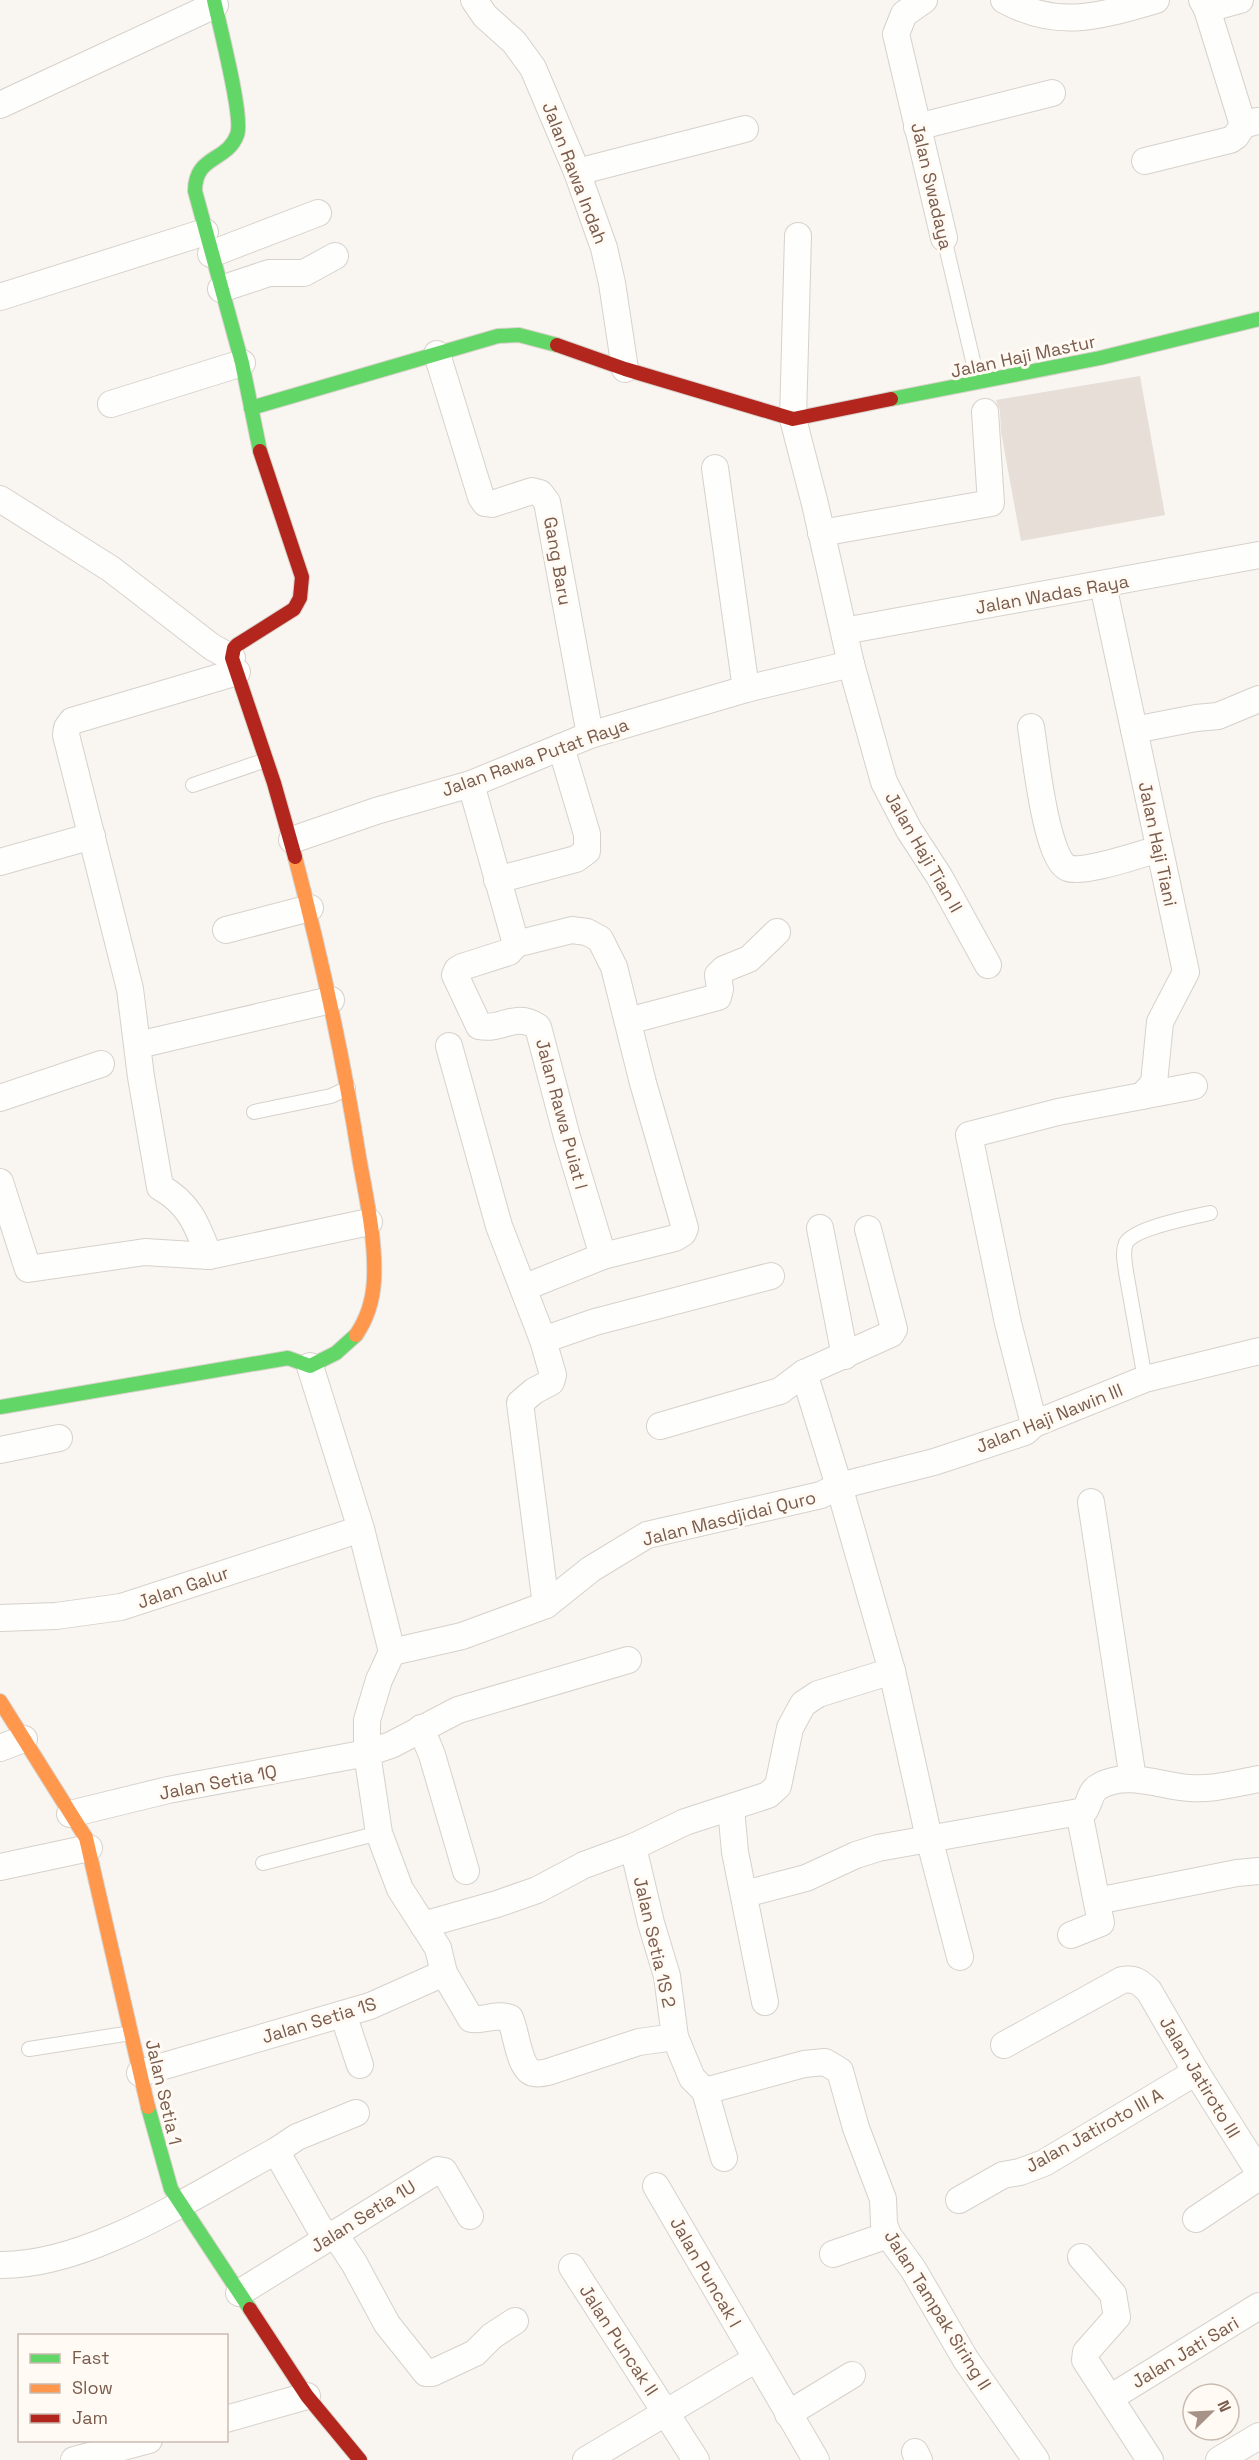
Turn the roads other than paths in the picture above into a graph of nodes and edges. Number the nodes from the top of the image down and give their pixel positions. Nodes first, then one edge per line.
1 (474, 0) edge
2 (924, 0) edge
3 (1004, 0) edge
4 (1156, 0) edge
5 (1240, 0) edge
6 (215, 3) edge
7 (1205, 4) edge
8 (1052, 93) dead end
9 (2, 100) edge
10 (1251, 123) edge
11 (917, 127) junction
12 (745, 129) dead end
13 (1145, 161) dead end
14 (577, 172) junction
15 (318, 213) dead end
16 (798, 236) dead end
17 (944, 238) joint
18 (208, 243) junction
19 (335, 256) dead end
20 (221, 289) junction
21 (0, 297) edge
22 (1259, 319) edge
23 (437, 354) junction
24 (242, 363) junction
25 (625, 369) junction
26 (978, 384) junction
27 (111, 404) dead end
28 (251, 408) junction
29 (985, 412) dead end
30 (793, 419) junction
31 (715, 468) dead end
32 (0, 499) edge
33 (821, 533) junction
34 (1259, 555) edge
35 (1103, 585) junction
36 (844, 632) junction
37 (851, 664) junction
38 (235, 665) junction
39 (746, 689) junction
40 (1259, 699) edge
41 (1031, 727) dead end
42 (1134, 730) junction
43 (590, 735) junction
44 (561, 747) junction
45 (266, 760) junction
46 (471, 784) junction
47 (193, 785) dead end
48 (92, 836) junction
49 (292, 840) junction
50 (1159, 849) junction
51 (0, 862) edge
52 (497, 880) junction
53 (310, 908) junction
54 (226, 930) dead end
55 (777, 932) dead end
56 (516, 944) junction
57 (988, 965) dead end
58 (331, 1000) junction
59 (628, 1021) junction
60 (138, 1045) junction
61 (449, 1046) dead end
62 (100, 1064) dead end
63 (1194, 1086) dead end
64 (349, 1087) junction
65 (1142, 1096) junction
66 (0, 1098) edge
67 (254, 1112) dead end
68 (0, 1182) edge
69 (1210, 1213) dead end
70 (369, 1222) junction
71 (820, 1228) dead end
72 (868, 1229) dead end
73 (209, 1256) junction
74 (592, 1261) junction
75 (771, 1276) dead end
76 (523, 1288) junction
77 (543, 1340) junction
78 (1259, 1351) edge
79 (845, 1356) junction
80 (310, 1366) junction
81 (804, 1373) junction
82 (1145, 1379) junction
83 (0, 1407) edge
84 (1034, 1424) junction
85 (660, 1426) dead end
86 (59, 1438) dead end
87 (0, 1450) edge
88 (840, 1486) junction
89 (1091, 1502) dead end
90 (361, 1529) junction
91 (546, 1605) junction
92 (0, 1618) edge
93 (392, 1652) junction
94 (628, 1660) dead end
95 (892, 1671) junction
96 (0, 1701) edge
97 (421, 1728) junction
98 (24, 1739) junction
99 (0, 1748) edge
100 (367, 1753) junction
101 (1133, 1779) junction
102 (1259, 1779) edge
103 (731, 1808) junction
104 (1079, 1812) junction
105 (70, 1814) junction
106 (379, 1833) junction
107 (929, 1838) junction
108 (633, 1847) junction
109 (89, 1848) junction
110 (263, 1863) dead end
111 (0, 1867) edge
112 (1259, 1870) edge
113 (466, 1871) dead end
114 (745, 1894) junction
115 (1097, 1900) junction
116 (423, 1925) junction
117 (1071, 1935) dead end
118 (960, 1957) dead end
119 (444, 1973) junction
120 (765, 2002) dead end
121 (343, 2014) junction
122 (131, 2033) junction
123 (675, 2037) junction
124 (1004, 2045) dead end
125 (29, 2049) dead end
126 (360, 2065) dead end
127 (1196, 2072) junction
128 (140, 2073) junction
129 (705, 2091) junction
130 (356, 2113) dead end
131 (276, 2151) junction
132 (724, 2158) dead end
133 (1259, 2175) edge
134 (656, 2186) dead end
135 (959, 2200) dead end
136 (179, 2203) junction
137 (470, 2216) dead end
138 (1196, 2219) dead end
139 (888, 2235) junction
140 (330, 2236) junction
141 (833, 2254) dead end
142 (1081, 2257) dead end
143 (0, 2265) edge
144 (572, 2267) dead end
145 (239, 2293) junction
146 (1259, 2307) edge
147 (515, 2321) dead end
148 (756, 2359) junction
149 (852, 2375) dead end
150 (307, 2396) junction
151 (1110, 2398) junction
152 (666, 2412) junction
153 (788, 2414) junction
154 (228, 2418) edge
155 (1259, 2436) edge
156 (142, 2442) edge
157 (74, 2460) edge
158 (360, 2460) edge
159 (586, 2460) edge
160 (696, 2460) edge
161 (816, 2460) edge
162 (1036, 2460) edge
163 (1150, 2460) edge
164 (1219, 2460) edge

1 - 14 street, Jalan Rawa Indah
2 - 11 street, Jalan Swadaya
3 - 4 street
5 - 7 street
6 - 9 street
6 - 18 street
7 - 10 street
8 - 11 street
10 - 13 street
11 - 17 street, Jalan Swadaya
12 - 14 street
14 - 25 street, Jalan Rawa Indah
15 - 18 street
16 - 30 street, Jalan Haji Tian II
17 - 26 lane, Jalan Swadaya
18 - 20 street
18 - 21 street
19 - 20 street
20 - 24 street
22 - 26 street, Jalan Haji Mastur
23 - 25 street
23 - 28 street
23 - 43 street, Gang Baru
24 - 27 street
24 - 28 street
25 - 30 street
26 - 30 street, Jalan Haji Mastur
28 - 38 street
29 - 33 street
30 - 33 street, Jalan Haji Tian II
31 - 39 street
32 - 38 street
33 - 36 street, Jalan Haji Tian II
34 - 35 street, Jalan Wadas Raya
35 - 36 street, Jalan Wadas Raya
35 - 42 street, Jalan Haji Tiani
36 - 37 street, Jalan Haji Tian II
37 - 39 street, Jalan Rawa Putat Raya
37 - 57 street, Jalan Haji Tian II
38 - 45 street
38 - 48 street
39 - 43 street, Jalan Rawa Putat Raya
40 - 42 street
41 - 50 street
42 - 50 street, Jalan Haji Tiani
43 - 44 street, Jalan Rawa Putat Raya
44 - 46 street, Jalan Rawa Putat Raya
44 - 52 street
45 - 47 lane
45 - 49 street
46 - 49 street, Jalan Rawa Putat Raya
46 - 52 street
48 - 51 street
48 - 60 street
49 - 53 street
50 - 65 street, Jalan Haji Tiani
52 - 56 street
53 - 54 street
53 - 58 street
55 - 59 street
56 - 59 street, Jalan Rawa Puiat I
56 - 74 street, Jalan Rawa Puiat I
58 - 60 street
58 - 64 street
59 - 74 street, Jalan Rawa Puiat I
60 - 73 street
61 - 76 street
62 - 66 street
63 - 65 street
64 - 67 lane
64 - 70 street
65 - 84 street
68 - 73 street
69 - 82 lane
70 - 73 street
70 - 80 street
71 - 79 street
72 - 79 street
74 - 76 street
75 - 77 street
76 - 77 street
77 - 91 street
78 - 82 street, Jalan Haji Nawin III
79 - 81 street
80 - 83 street
80 - 90 street
81 - 85 street
81 - 88 street
82 - 84 street, Jalan Haji Nawin III
84 - 88 street, Jalan Haji Nawin III
86 - 87 street
88 - 91 street, Jalan Masdjidai Quro
88 - 95 street
89 - 101 street
90 - 92 street, Jalan Galur
90 - 93 street
91 - 93 street, Jalan Masdjidai Quro
93 - 100 street
94 - 97 street, Jalan Setia 1Q
95 - 103 street
95 - 107 street
96 - 98 street, Jalan Setia 1
97 - 100 street, Jalan Setia 1Q
97 - 113 street
98 - 99 street
98 - 105 street, Jalan Setia 1
100 - 105 street, Jalan Setia 1Q
100 - 106 street
101 - 102 street
101 - 104 street
103 - 108 street
103 - 114 street
104 - 107 street
104 - 115 street
105 - 109 street, Jalan Setia 1
106 - 110 lane
106 - 116 street
107 - 114 street
107 - 118 street
108 - 116 street
108 - 123 street, Jalan Setia 1S 2
109 - 111 street
109 - 122 street, Jalan Setia 1
112 - 115 street
114 - 120 street
115 - 117 street
116 - 119 street
119 - 121 street, Jalan Setia 1S
119 - 123 street
121 - 126 street
121 - 128 street, Jalan Setia 1S
122 - 125 lane
122 - 128 street, Jalan Setia 1
123 - 129 street
124 - 127 street, Jalan Jatiroto III
127 - 133 street, Jalan Jatiroto III
127 - 135 street, Jalan Jatiroto III A
128 - 136 street, Jalan Setia 1
129 - 132 street
129 - 139 street, Jalan Tampak Siring II
130 - 131 street
131 - 136 street
131 - 140 street
133 - 138 street
134 - 148 street, Jalan Puncak I
136 - 143 street
136 - 145 street, Jalan Setia 1
137 - 140 street, Jalan Setia 1U
139 - 141 street
139 - 162 street, Jalan Tampak Siring II
140 - 145 street, Jalan Setia 1U
140 - 147 street
142 - 151 street
144 - 152 street, Jalan Puncak II
145 - 150 street, Jalan Setia 1
146 - 151 street, Jalan Jati Sari
148 - 152 street
148 - 153 street, Jalan Puncak I
149 - 153 street
150 - 154 street
150 - 158 street, Jalan Setia 1
151 - 163 street
152 - 159 street
152 - 160 street, Jalan Puncak II
153 - 161 street, Jalan Puncak I
155 - 164 street
156 - 157 street

